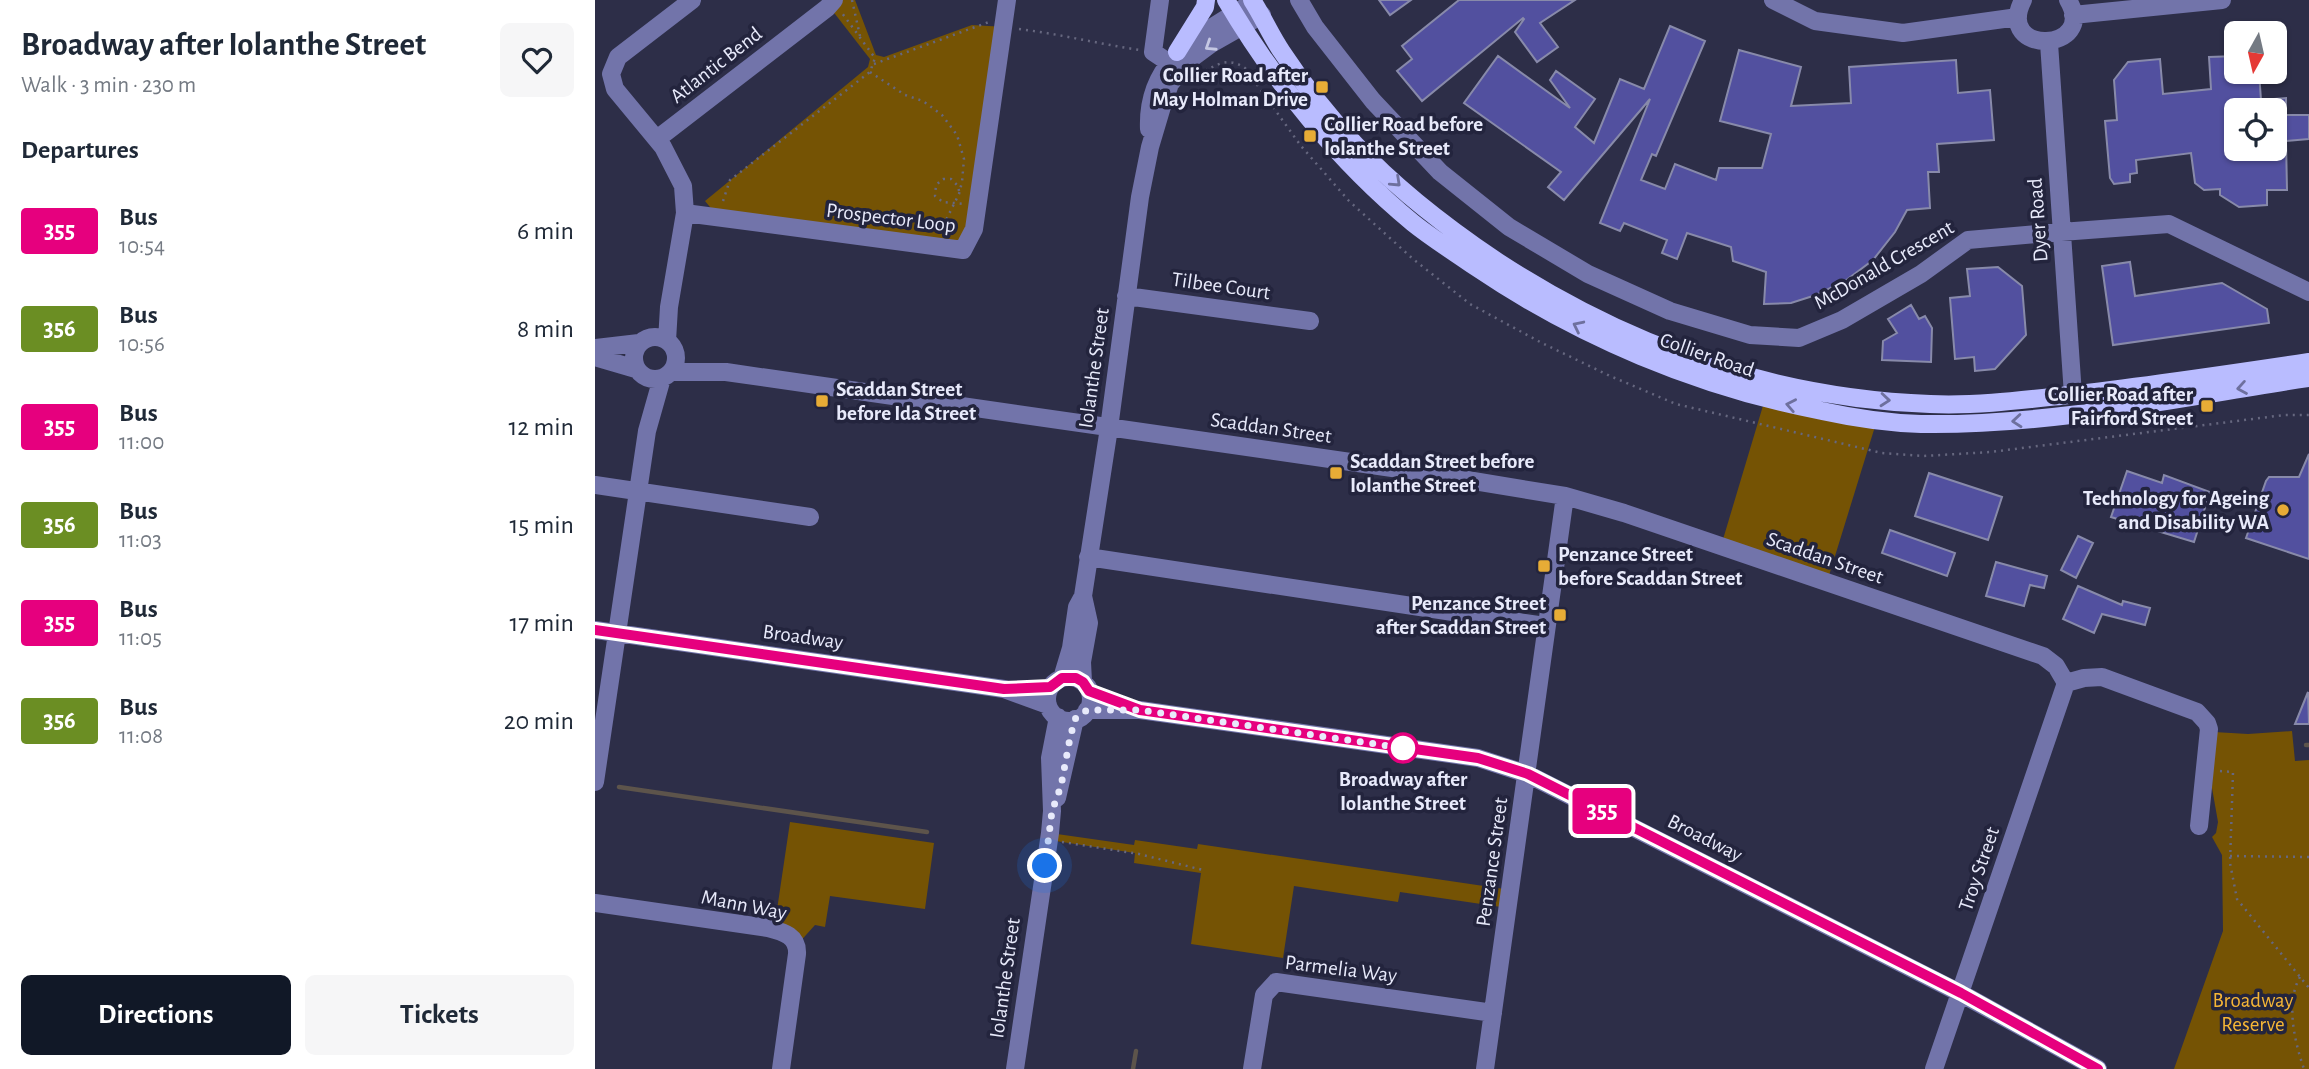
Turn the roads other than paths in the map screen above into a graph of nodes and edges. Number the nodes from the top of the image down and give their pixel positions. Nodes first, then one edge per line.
1 (692, 0) edge
2 (840, 0) edge
3 (1007, 0) edge
4 (1160, 0) edge
5 (1206, 0) edge
6 (1299, 0) edge
7 (1773, 0) edge
8 (2222, 0) edge
9 (1256, 6) edge
10 (2071, 7) edge
11 (2021, 9) edge
12 (1235, 14) edge
13 (2049, 43) junction
14 (1175, 61) junction
15 (603, 75) edge
16 (657, 139) junction
17 (685, 213) junction
18 (2061, 232) junction
19 (2309, 292) edge
20 (1126, 296) junction
21 (669, 307) junction
22 (1310, 321) dead end
23 (642, 341) junction
24 (595, 348) edge
25 (672, 348) junction
26 (595, 357) edge
27 (2309, 362) edge
28 (639, 372) junction
29 (726, 372) junction
30 (666, 375) junction
31 (2309, 378) edge
32 (2073, 395) junction
33 (1109, 428) junction
34 (647, 431) junction
35 (595, 485) edge
36 (638, 492) junction
37 (1565, 496) junction
38 (810, 517) dead end
39 (1087, 557) junction
40 (1083, 596) junction
41 (1545, 626) junction
42 (595, 630) edge
43 (617, 633) junction
44 (2066, 683) junction
45 (1086, 686) junction
46 (1063, 703) junction
47 (1140, 710) junction
48 (1528, 774) junction
49 (595, 782) edge
50 (2199, 827) dead end
51 (595, 903) edge
52 (1961, 993) junction
53 (1493, 1013) junction
54 (781, 1069) edge
55 (1015, 1069) edge
56 (1252, 1069) edge
57 (1485, 1069) edge
58 (1934, 1069) edge
59 (2098, 1069) edge

1 - 15 street
2 - 16 street, Atlantic Bend
3 - 17 street, Prospector Loop
4 - 14 street
5 - 14 main road
6 - 18 street, McDonald Crescent
7 - 11 street
8 - 10 street
9 - 12 street, Iolanthe Street
9 -> 32 main road, Collier Road
10 - 13 street
11 - 13 street
12 - 14 street, Iolanthe Street
31 -> 12 main road, Collier Road
13 - 18 street, Dyer Road
14 - 20 street, Iolanthe Street
15 - 16 street
16 - 17 street
17 - 21 street
18 - 19 street, McDonald Crescent
18 - 32 street, Dyer Road
20 - 22 street, Tilbee Court
20 - 33 street, Iolanthe Street
21 - 23 street
21 - 25 street
23 - 24 street
23 - 25 street
23 - 28 street
25 - 29 street, Scaddan Street
25 - 30 street
26 - 28 street
27 - 32 main road, Collier Road
28 - 30 street
28 - 34 street
29 - 30 street, Scaddan Street
29 - 33 street, Scaddan Street
30 - 34 street
33 - 37 street, Scaddan Street
33 - 39 street, Iolanthe Street
34 - 36 street
35 - 36 street
36 - 38 street
36 - 43 street
37 - 41 street, Penzance Street
37 - 44 street, Scaddan Street
39 - 40 street, Iolanthe Street
39 - 41 street
40 - 45 street, Iolanthe Street
40 - 46 street, Iolanthe Street
41 - 48 street, Penzance Street
42 - 43 street, Broadway
43 - 46 street, Broadway
43 - 49 street
44 - 50 street
44 - 52 street, Troy Street
45 - 46 street, Broadway
45 - 46 street, Iolanthe Street
45 - 47 street, Broadway
46 - 47 street, Broadway
46 - 55 street, Iolanthe Street
47 - 48 street, Broadway
48 - 52 street, Broadway
48 - 53 street, Penzance Street
51 - 54 street, Mann Way
52 - 58 street, Troy Street
52 - 59 street, Broadway
53 - 56 street, Parmelia Way
53 - 57 street, Penzance Street

